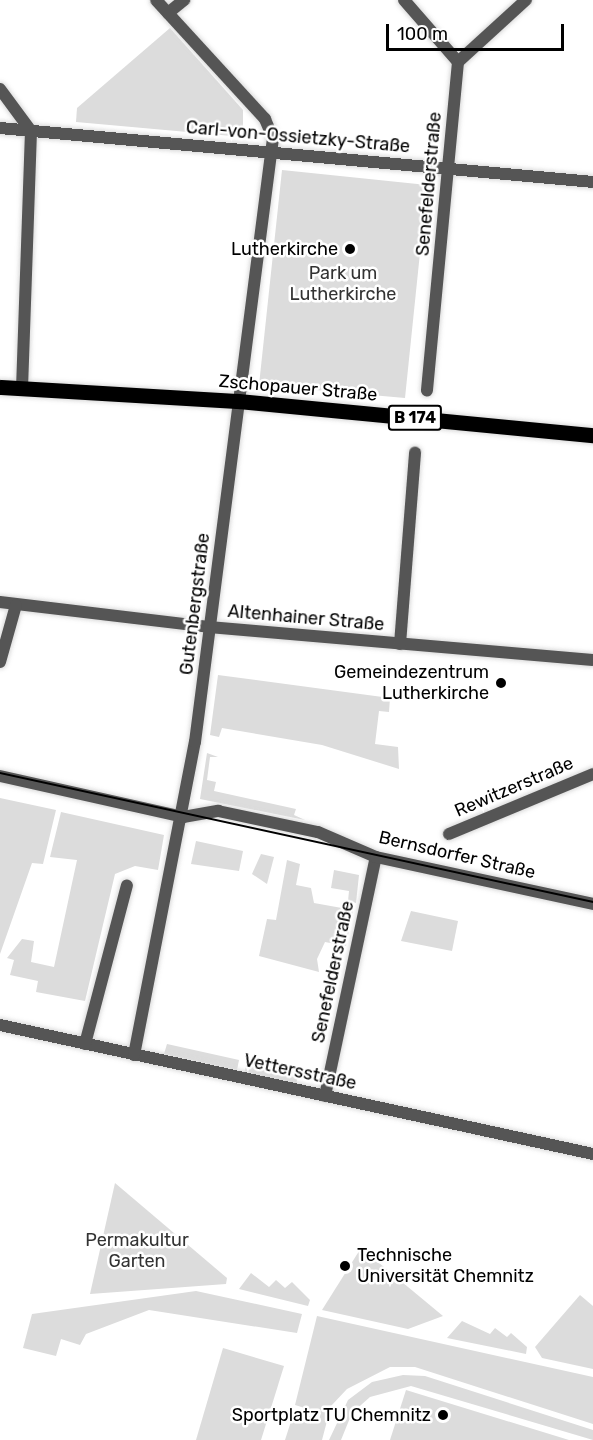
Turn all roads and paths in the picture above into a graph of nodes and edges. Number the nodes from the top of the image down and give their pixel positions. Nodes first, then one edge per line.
1 (156, 0) edge
2 (184, 0) edge
3 (404, 0) edge
4 (526, 0) edge
5 (168, 14) junction
6 (458, 62) junction
7 (0, 89) edge
8 (0, 128) edge
9 (31, 131) junction
10 (270, 153) junction
11 (450, 169) junction
12 (593, 182) edge
13 (0, 387) edge
14 (22, 387) junction
15 (427, 391) dead end
16 (238, 401) junction
17 (593, 435) edge
18 (415, 453) dead end
19 (0, 602) edge
20 (16, 605) junction
21 (209, 627) junction
22 (400, 644) junction
23 (593, 660) edge
24 (0, 662) edge
25 (593, 774) edge
26 (0, 776) edge
27 (183, 817) junction
28 (449, 834) dead end
29 (376, 857) junction
30 (127, 885) dead end
31 (593, 904) edge
32 (0, 1025) edge
33 (85, 1044) junction
34 (134, 1055) junction
35 (325, 1096) junction
36 (593, 1154) edge

1 - 5 street, Gutenbergstraße
2 - 5 street
3 - 6 street
4 - 6 street
5 - 10 street, Gutenbergstraße
6 - 11 street, Senefelderstraße
7 - 9 street
8 - 9 street, Carl-von-Ossietzky-Straße
9 - 10 street, Carl-von-Ossietzky-Straße
9 - 14 street
10 - 11 street, Carl-von-Ossietzky-Straße
10 - 16 street, Gutenbergstraße
11 - 12 street, Carl-von-Ossietzky-Straße
11 - 15 street, Senefelderstraße
13 - 14 main road, Zschopauer Straße / B 174
14 - 16 main road, Zschopauer Straße / B 174
16 - 17 main road, Zschopauer Straße / B 174
16 - 21 street, Gutenbergstraße
18 - 22 street
19 - 20 street, Altenhainer Straße
20 - 21 street, Altenhainer Straße
20 - 24 street
21 - 22 street, Altenhainer Straße
21 - 27 street, Gutenbergstraße
22 - 23 street, Altenhainer Straße
25 - 28 street, Rewitzerstraße
26 - 27 street, Bernsdorfer Straße
27 - 29 street, Bernsdorfer Straße
27 - 34 street, Gutenbergstraße
29 - 31 street, Bernsdorfer Straße
29 - 35 street, Senefelderstraße
30 - 33 street
32 - 33 street, Vettersstraße
33 - 34 street, Vettersstraße
34 - 35 street, Vettersstraße
35 - 36 street, Vettersstraße

